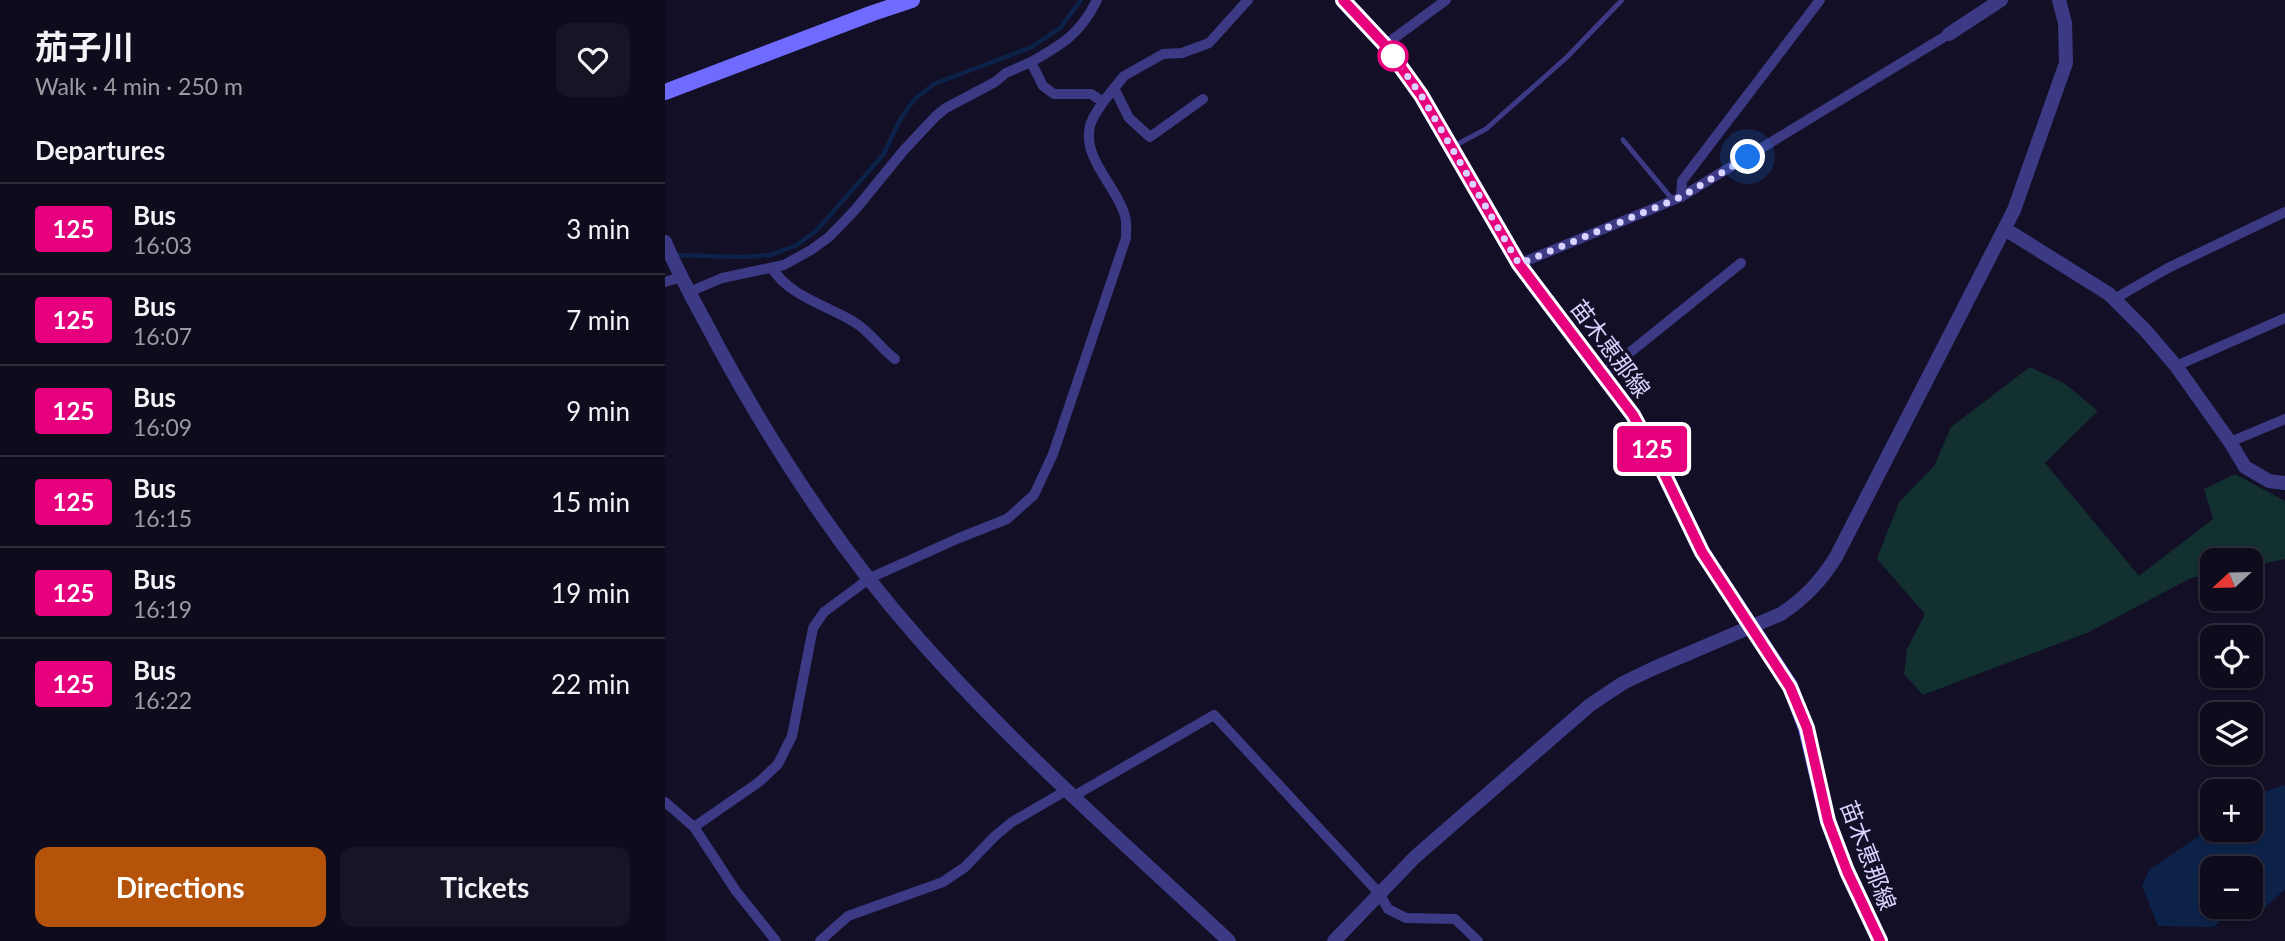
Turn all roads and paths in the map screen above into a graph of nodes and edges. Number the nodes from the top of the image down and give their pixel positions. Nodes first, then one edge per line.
1 (912, 0) edge
2 (1097, 0) edge
3 (1248, 0) edge
4 (1343, 0) edge
5 (1446, 0) edge
6 (1622, 0) edge
7 (1820, 0) edge
8 (2001, 0) edge
9 (2059, 0) edge
10 (870, 6) edge
11 (1949, 34) joint
12 (1385, 45) junction
13 (1031, 62) junction
14 (1114, 88) junction
15 (665, 92) edge
16 (1203, 99) dead end
17 (1103, 102) junction
18 (1623, 140) dead end
19 (1451, 147) junction
20 (1677, 199) junction
21 (2285, 212) edge
22 (2005, 229) junction
23 (665, 242) edge
24 (1741, 263) dead end
25 (1519, 264) junction
26 (772, 268) junction
27 (679, 273) junction
28 (665, 282) edge
29 (689, 292) junction
30 (2114, 299) junction
31 (2285, 318) edge
32 (895, 359) dead end
33 (2176, 366) junction
34 (1603, 374) junction
35 (2285, 418) edge
36 (2230, 442) junction
37 (2285, 484) edge
38 (870, 579) junction
39 (1752, 628) junction
40 (1070, 793) junction
41 (665, 802) edge
42 (694, 827) junction
43 (1379, 894) junction
44 (1874, 939) edge
45 (776, 941) edge
46 (820, 941) edge
47 (1229, 941) edge
48 (1334, 941) edge
49 (1478, 941) edge

1 - 10 main road
2 - 13 street
3 - 14 street
4 - 12 main road, 苗木恵那線
5 - 12 street
6 - 19 lane
7 - 20 street
8 - 11 street
9 - 22 street
10 - 15 main road
11 - 20 street
12 - 19 main road, 苗木恵那線
13 - 17 street
13 - 26 street
14 - 16 street
14 - 17 street
17 - 38 street
18 - 20 lane
19 - 25 main road, 苗木恵那線
20 - 25 street
21 - 30 street
22 - 30 street
22 - 39 street
23 - 27 street
24 - 34 street
25 - 34 main road, 苗木恵那線
26 - 29 street
26 - 32 street
27 - 28 street
27 - 29 street
29 - 38 street
30 - 33 street
31 - 33 street
33 - 36 street
34 - 39 main road, 苗木恵那線
35 - 36 street
36 - 37 street
38 - 40 street
38 - 42 street
39 - 43 street
39 - 44 main road, 苗木恵那線
40 - 43 street
40 - 46 street
40 - 47 street
41 - 42 street
42 - 45 street
43 - 48 street
43 - 49 street

